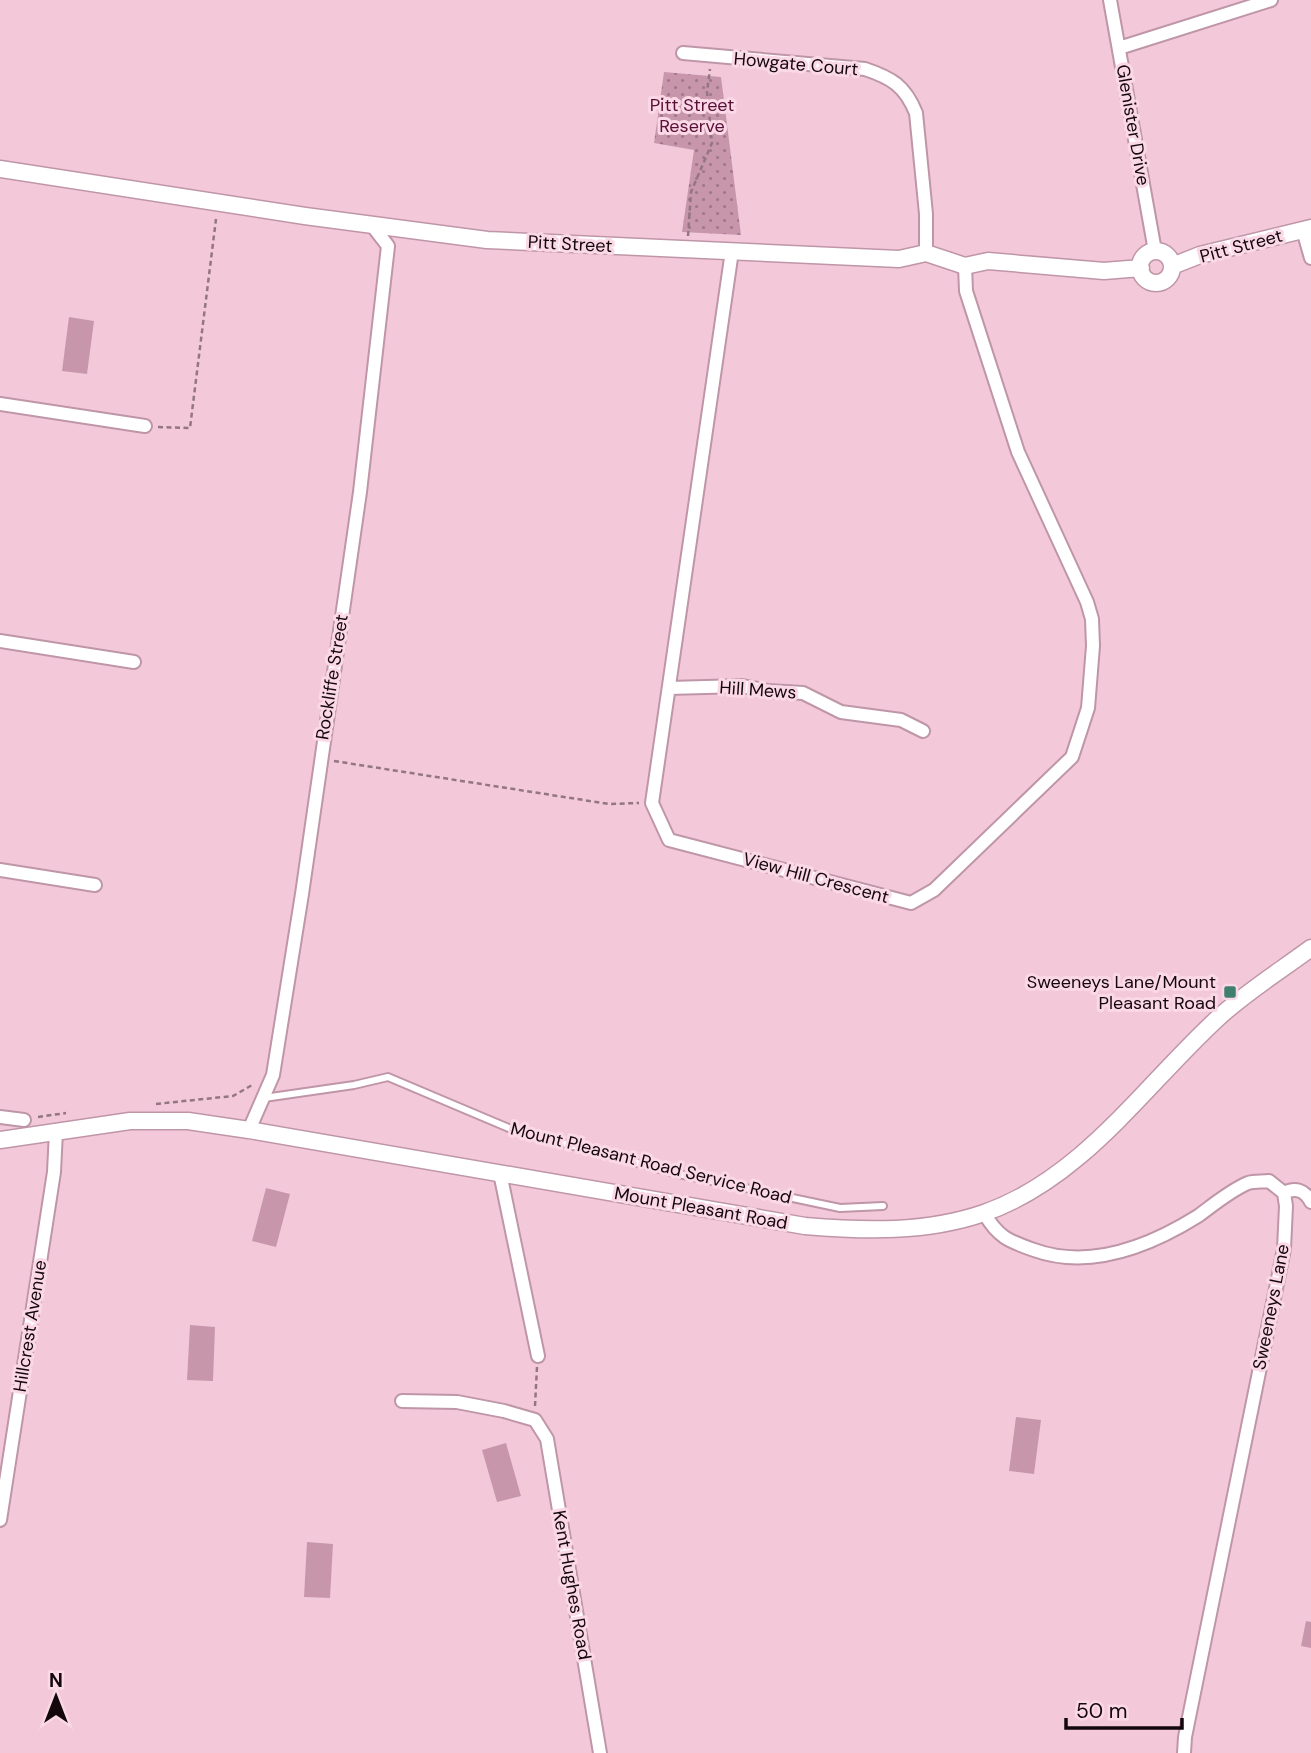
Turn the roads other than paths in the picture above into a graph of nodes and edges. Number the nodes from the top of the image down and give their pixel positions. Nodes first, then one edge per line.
1 (1110, 0) edge
2 (1272, 0) edge
3 (1119, 48) junction
4 (683, 53) dead end
5 (0, 169) edge
6 (371, 224) junction
7 (1307, 229) edge
8 (732, 251) junction
9 (1155, 251) junction
10 (926, 253) junction
11 (1311, 258) edge
12 (965, 266) junction
13 (1172, 266) junction
14 (1141, 268) junction
15 (0, 404) edge
16 (145, 426) road end
17 (0, 641) edge
18 (134, 662) dead end
19 (669, 688) junction
20 (923, 732) dead end
21 (0, 870) edge
22 (95, 885) dead end
23 (1311, 948) edge
24 (262, 1098) junction
25 (0, 1117) edge
26 (24, 1120) road end
27 (249, 1130) junction
28 (56, 1131) junction
29 (0, 1140) edge
30 (500, 1173) junction
31 (1284, 1193) junction
32 (1311, 1202) edge
33 (883, 1206) dead end
34 (984, 1213) junction
35 (538, 1356) road end
36 (402, 1401) dead end
37 (0, 1520) edge
38 (600, 1753) edge
39 (1184, 1753) edge

1 - 3 street, Glenister Drive
2 - 3 street
3 - 9 street, Glenister Drive
4 - 10 street, Howgate Court
5 - 6 street, Pitt Street
6 - 8 street, Pitt Street
6 - 24 street, Rockliffe Street
7 - 11 street
7 - 13 street, Pitt Street
8 - 10 street, Pitt Street
8 - 19 street
9 - 13 street
9 - 14 street
10 - 12 street, Pitt Street
12 - 14 street, Pitt Street
12 - 19 street, View Hill Crescent
13 - 14 street
15 - 16 street
17 - 18 street
19 - 20 street, Hill Mews
21 - 22 street
23 - 34 street, Mount Pleasant Road
24 - 27 street, Rockliffe Street
24 - 33 lane, Mount Pleasant Road Service Road
25 - 26 street
27 - 28 street, Mount Pleasant Road
27 - 30 street, Mount Pleasant Road
28 - 29 street, Mount Pleasant Road
28 - 37 street, Hillcrest Avenue
30 - 34 street, Mount Pleasant Road
30 - 35 street
31 - 32 street
31 - 34 street
31 - 39 street, Sweeneys Lane
36 - 38 street, Kent Hughes Road

